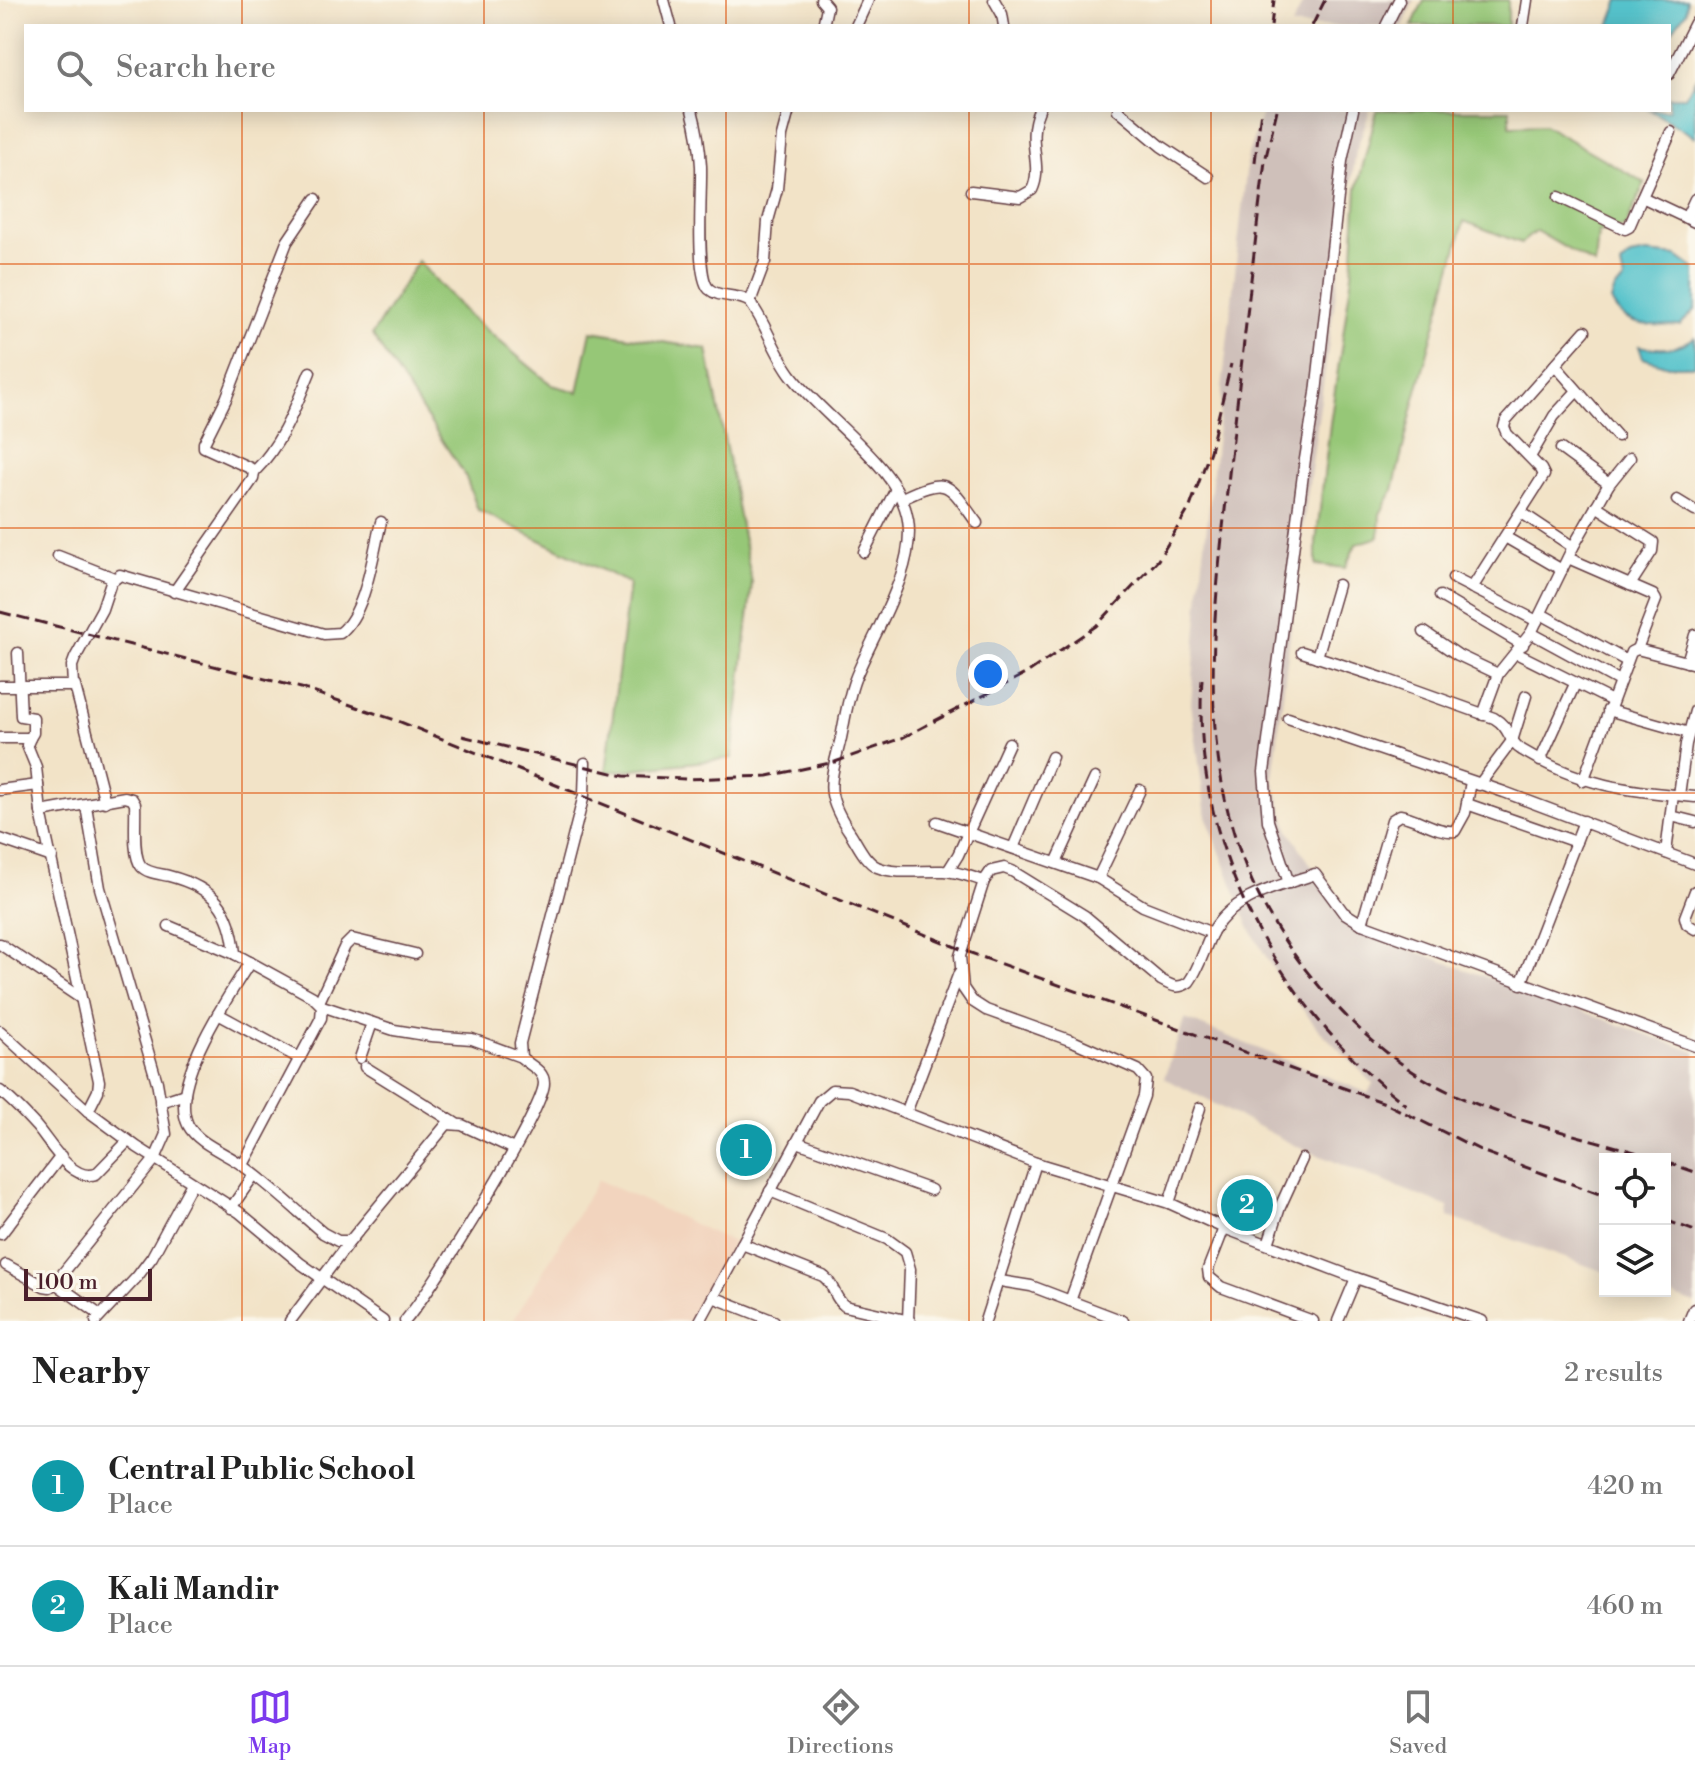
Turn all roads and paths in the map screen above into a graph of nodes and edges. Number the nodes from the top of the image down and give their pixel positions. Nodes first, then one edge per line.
1 (664, 0) edge
2 (868, 0) edge
3 (994, 0) edge
4 (1399, 0) edge
5 (1527, 0) edge
6 (824, 1) edge
7 (1695, 23) edge
8 (670, 24) edge
9 (823, 24) edge
10 (857, 24) edge
11 (1004, 24) edge
12 (1387, 24) edge
13 (1523, 24) edge
14 (1671, 70) edge
15 (692, 112) edge
16 (788, 112) edge
17 (1038, 112) edge
18 (1120, 112) edge
19 (1353, 112) edge
20 (1671, 132) dead end
21 (1208, 177) dead end
22 (971, 191) dead end
23 (1559, 197) dead end
24 (1642, 197) junction
25 (316, 199) dead end
26 (1695, 199) edge
27 (1691, 220) edge
28 (750, 302) junction
29 (1585, 331) dead end
30 (1555, 365) junction
31 (310, 372) dead end
32 (1577, 391) junction
33 (1617, 436) dead end
34 (1561, 449) dead end
35 (1530, 457) junction
36 (1630, 458) dead end
37 (254, 472) junction
38 (1609, 484) junction
39 (899, 494) junction
40 (1677, 500) dead end
41 (1596, 506) junction
42 (1695, 511) edge
43 (1522, 513) junction
44 (381, 522) dead end
45 (977, 523) dead end
46 (1505, 537) junction
47 (864, 552) dead end
48 (1570, 553) junction
49 (58, 556) dead end
50 (1562, 570) junction
51 (114, 578) junction
52 (1453, 578) dead end
53 (1338, 585) dead end
54 (1630, 585) junction
55 (1472, 588) junction
56 (174, 592) junction
57 (1440, 596) dead end
58 (1539, 618) junction
59 (1424, 632) dead end
60 (1531, 633) junction
61 (1695, 635) edge
62 (1519, 649) junction
63 (1637, 649) junction
64 (1302, 652) dead end
65 (18, 653) dead end
66 (1317, 657) junction
67 (1627, 661) junction
68 (1691, 663) edge
69 (1498, 674) junction
70 (1619, 681) junction
71 (1575, 684) junction
72 (73, 685) junction
73 (0, 686) edge
74 (18, 686) junction
75 (1526, 696) dead end
76 (1610, 706) junction
77 (1695, 711) edge
78 (1483, 715) junction
79 (1288, 718) dead end
80 (1689, 733) junction
81 (0, 738) edge
82 (30, 738) junction
83 (1512, 741) junction
84 (1009, 743) dead end
85 (1052, 757) dead end
86 (1540, 761) junction
87 (585, 763) dead end
88 (1095, 778) dead end
89 (1583, 781) junction
90 (1475, 784) junction
91 (38, 785) junction
92 (0, 790) edge
93 (1140, 790) dead end
94 (1676, 795) junction
95 (1695, 797) edge
96 (105, 802) junction
97 (1467, 804) junction
98 (86, 806) junction
99 (41, 812) junction
100 (1671, 816) junction
101 (1584, 821) junction
102 (937, 822) dead end
103 (1695, 822) edge
104 (967, 832) junction
105 (1, 838) edge
106 (1576, 842) junction
107 (1013, 848) junction
108 (1666, 853) junction
109 (52, 857) junction
110 (1056, 863) junction
111 (1695, 864) edge
112 (948, 871) junction
113 (1098, 878) junction
114 (984, 881) junction
115 (1289, 883) junction
116 (1695, 891) edge
117 (1362, 924) junction
118 (169, 926) dead end
119 (1695, 929) edge
120 (1212, 933) junction
121 (0, 944) edge
122 (235, 954) junction
123 (415, 954) dead end
124 (250, 962) junction
125 (960, 970) junction
126 (1521, 984) junction
127 (79, 997) junction
128 (320, 1004) junction
129 (218, 1014) junction
130 (372, 1023) junction
131 (0, 1031) edge
132 (1695, 1046) edge
133 (521, 1057) junction
134 (299, 1058) junction
135 (185, 1094) junction
136 (2, 1097) edge
137 (160, 1102) junction
138 (1200, 1108) dead end
139 (88, 1111) junction
140 (906, 1113) junction
141 (455, 1123) junction
142 (128, 1141) junction
143 (797, 1142) junction
144 (514, 1149) junction
145 (61, 1156) junction
146 (155, 1159) junction
147 (1302, 1159) dead end
148 (1036, 1163) junction
149 (243, 1165) junction
150 (254, 1175) junction
151 (192, 1183) junction
152 (1112, 1185) junction
153 (931, 1190) dead end
154 (770, 1191) junction
155 (1169, 1203) junction
156 (231, 1208) junction
157 (1224, 1228) junction
158 (1, 1234) edge
159 (350, 1241) junction
160 (742, 1244) junction
161 (1268, 1244) junction
162 (6, 1265) dead end
163 (321, 1277) junction
164 (1356, 1278) junction
165 (1000, 1281) junction
166 (55, 1283) junction
167 (713, 1297) junction
168 (1070, 1301) junction
169 (1694, 1309) edge
170 (98, 1318) edge
171 (290, 1321) edge
172 (383, 1321) edge
173 (405, 1321) edge
174 (700, 1321) edge
175 (774, 1321) edge
176 (909, 1321) edge
177 (985, 1321) edge
178 (1123, 1321) edge
179 (1313, 1321) edge
180 (1338, 1321) edge
181 (1482, 1321) edge
182 (1689, 1321) edge

1 - 8 street
2 - 10 street
3 - 11 street
4 - 12 street
5 - 13 street
6 - 9 street
7 - 14 street
15 - 28 street
16 - 28 street
17 - 22 street
18 - 21 street
19 - 115 street
20 - 24 street
23 - 24 street
24 - 27 street
25 - 37 street
26 - 27 street
28 - 39 street
29 - 30 street
30 - 32 street
30 - 35 street
31 - 37 street
32 - 33 street
32 - 35 street
34 - 38 street
35 - 43 street
36 - 38 street
37 - 56 street
38 - 41 street
39 - 45 street
39 - 47 street
39 - 112 street
40 - 42 street
41 - 48 street
41 - 54 street
43 - 46 street
43 - 48 street
44 - 56 street
46 - 50 street
46 - 55 street
48 - 50 street
48 - 54 street
49 - 51 street
50 - 58 street
51 - 56 street
51 - 72 street
52 - 55 street
53 - 66 street
54 - 63 street
55 - 58 street
57 - 62 street
58 - 60 street
58 - 67 street
59 - 69 street
60 - 62 street
60 - 70 street
61 - 68 street
62 - 69 street
62 - 71 street
63 - 67 street
63 - 68 street
64 - 66 street
65 - 74 street
66 - 78 street
67 - 70 street
69 - 78 street
70 - 76 street
71 - 76 street
71 - 86 street
72 - 74 street
72 - 96 street
73 - 74 street
74 - 82 street
75 - 83 street
76 - 80 street
76 - 89 street
77 - 80 street
78 - 83 street
79 - 90 street
80 - 94 street
81 - 82 street
82 - 91 street
83 - 86 street
83 - 90 street
84 - 104 street
85 - 107 street
86 - 89 street
87 - 133 street
88 - 110 street
89 - 94 street
90 - 97 street
90 - 101 street
91 - 92 street
91 - 99 street
93 - 113 street
94 - 95 street
94 - 100 street
96 - 98 street
96 - 122 street
97 - 106 street
97 - 117 street
98 - 99 street
98 - 137 street
99 - 109 street
100 - 103 street
100 - 108 street
101 - 106 street
101 - 108 street
102 - 104 street
104 - 107 street
104 - 112 street
105 - 109 street
106 - 126 street
107 - 110 street
108 - 111 street
109 - 127 street
110 - 113 street
112 - 114 street
113 - 120 street
114 - 120 street
114 - 125 street
115 - 117 street
115 - 120 street
116 - 119 street
117 - 126 street
118 - 122 street
121 - 127 street
122 - 124 street
123 - 128 street
124 - 128 street
124 - 129 street
125 - 140 street
125 - 152 street
126 - 132 street
127 - 139 street
128 - 130 street
128 - 134 street
129 - 134 street
129 - 135 street
130 - 133 street
130 - 141 street
131 - 139 street
133 - 144 street
134 - 149 street
135 - 137 street
135 - 149 street
136 - 145 street
137 - 146 street
138 - 155 street
139 - 142 street
140 - 143 street
140 - 148 street
141 - 144 street
141 - 159 street
142 - 145 street
142 - 146 street
143 - 153 street
143 - 154 street
144 - 173 street
145 - 158 street
146 - 151 street
146 - 166 street
147 - 161 street
148 - 152 street
148 - 165 street
149 - 150 street
150 - 156 street
150 - 159 street
151 - 156 street
151 - 170 street
152 - 155 street
152 - 168 street
154 - 160 street
154 - 176 street
155 - 157 street
156 - 163 street
157 - 161 street
157 - 179 street
159 - 163 street
160 - 167 street
160 - 176 street
161 - 164 street
162 - 166 street
163 - 171 street
163 - 172 street
164 - 180 street
164 - 181 street
165 - 168 street
165 - 177 street
166 - 170 street
167 - 174 street
167 - 175 street
168 - 178 street
169 - 182 street

